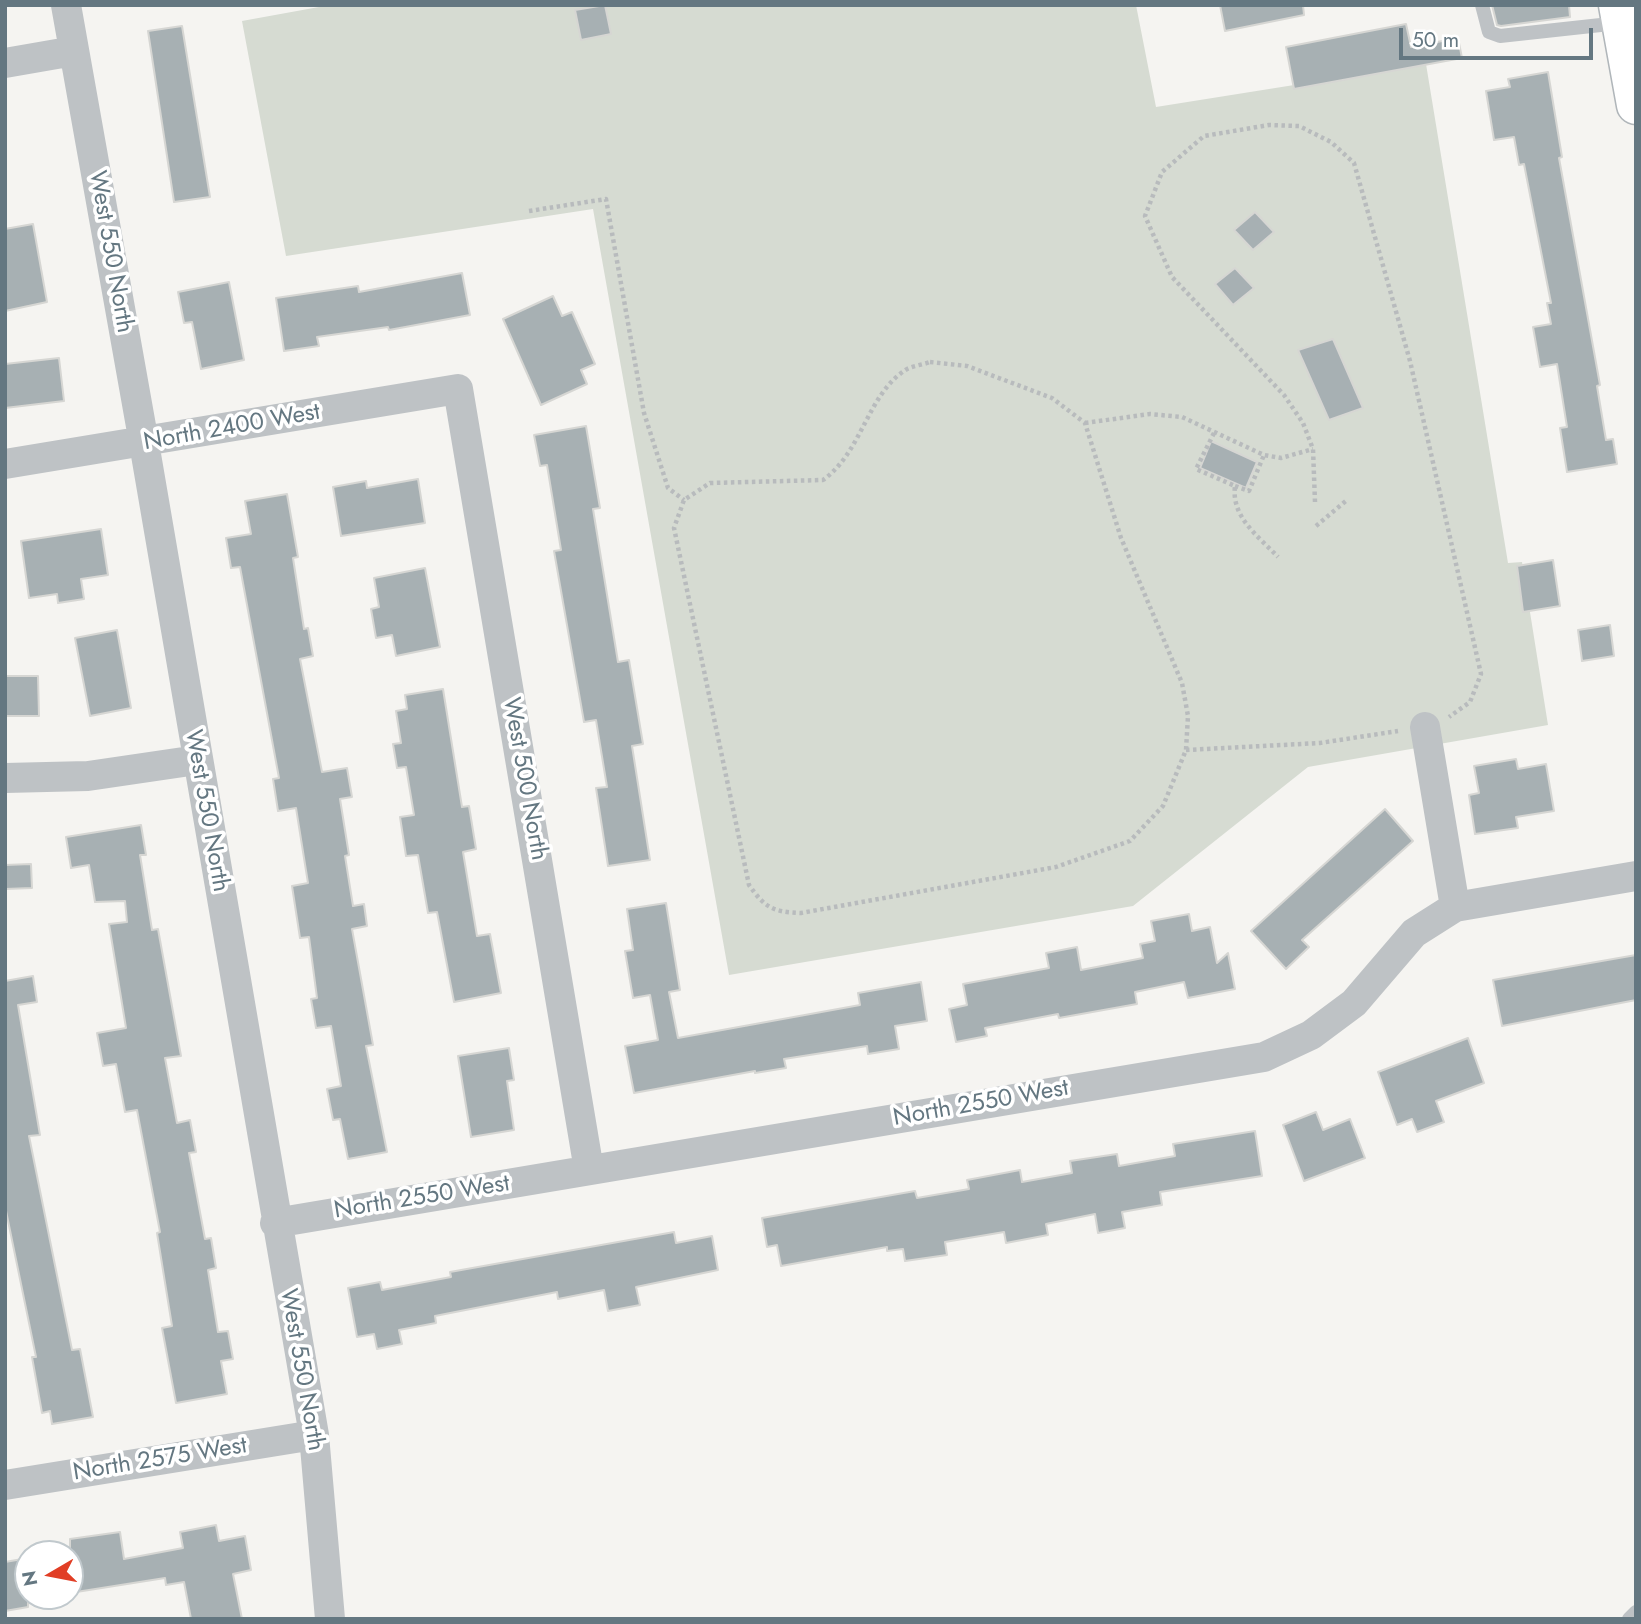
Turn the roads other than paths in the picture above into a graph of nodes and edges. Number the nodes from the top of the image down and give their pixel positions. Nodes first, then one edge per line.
1 (66, 5) edge
2 (1482, 5) edge
3 (1619, 14) edge
4 (74, 51) junction
5 (5, 63) edge
6 (1636, 106) edge
7 (458, 389) joint
8 (144, 443) junction
9 (5, 464) edge
10 (1424, 726) road end
11 (197, 760) junction
12 (5, 778) edge
13 (1636, 876) edge
14 (1455, 906) junction
15 (589, 1170) junction
16 (275, 1223) junction
17 (314, 1435) junction
18 (5, 1485) edge
19 (1636, 1612) edge
20 (330, 1619) edge
21 (1629, 1619) edge

1 - 4 street, West 550 North
2 - 3 lane
3 - 6 main road
4 - 5 street
4 - 8 street, West 550 North
7 - 8 street, North 2400 West
7 - 15 street, West 500 North
8 - 9 street, North 2400 West
8 - 11 street, West 550 North
10 - 14 street
11 - 12 street
11 - 16 street, West 550 North
13 - 14 street, North 2550 West
14 - 15 street, North 2550 West
15 - 16 street, North 2550 West
16 - 17 street, West 550 North
17 - 18 street, North 2575 West
17 - 20 street, West 550 North
19 - 21 lane

